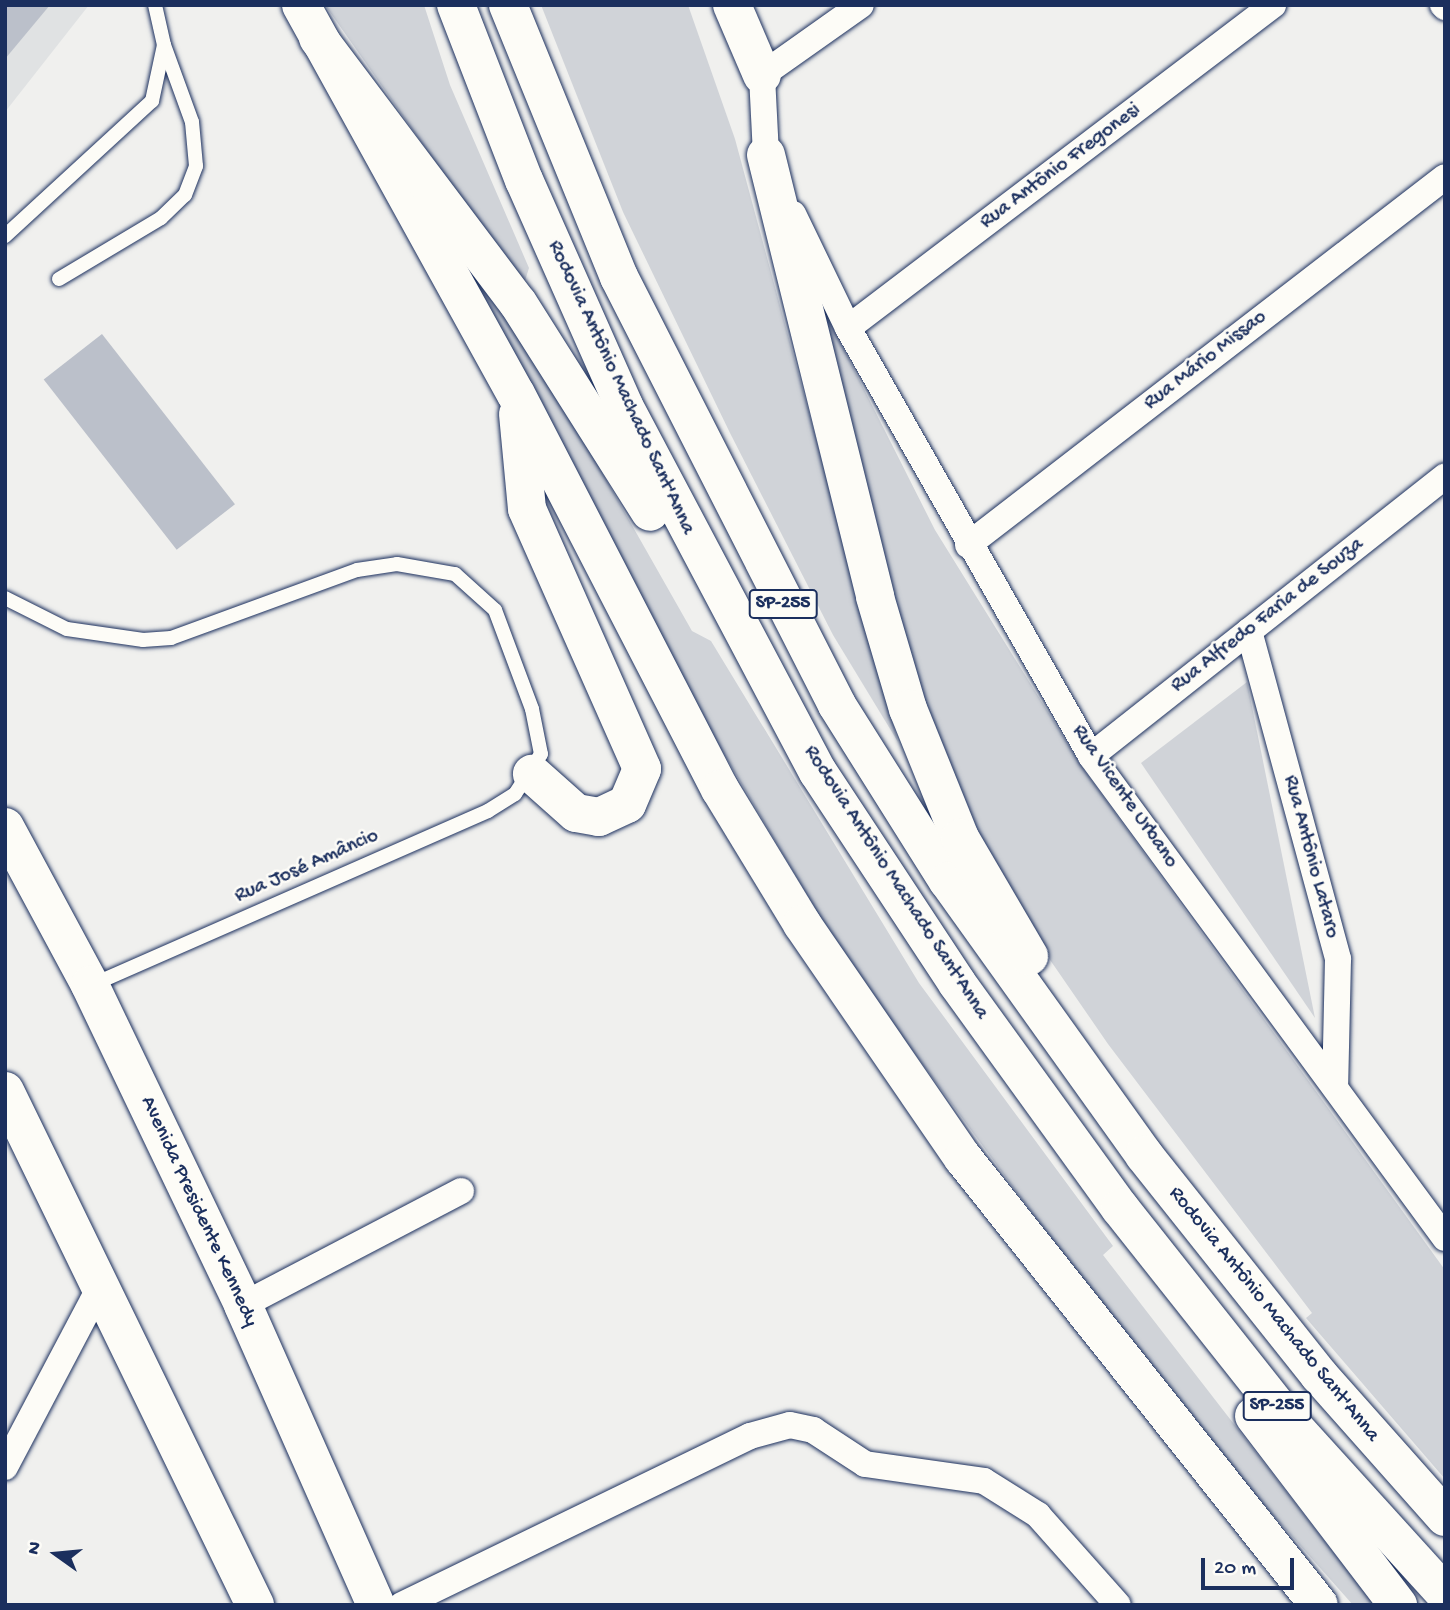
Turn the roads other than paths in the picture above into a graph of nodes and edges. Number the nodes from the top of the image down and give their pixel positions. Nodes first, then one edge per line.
1 (155, 5) edge
2 (456, 5) edge
3 (508, 5) edge
4 (732, 5) edge
5 (860, 5) edge
6 (1273, 5) edge
7 (310, 22) edge
8 (164, 45) junction
9 (762, 75) junction
10 (766, 155) junction
11 (1445, 177) edge
12 (5, 236) edge
13 (59, 279) dead end
14 (848, 328) junction
15 (516, 394) junction
16 (1445, 476) edge
17 (968, 545) junction
18 (5, 598) edge
19 (1249, 631) junction
20 (1091, 756) junction
21 (818, 772) junction
22 (532, 774) junction
23 (6, 830) edge
24 (90, 985) junction
25 (1335, 1087) junction
26 (5, 1091) edge
27 (1144, 1155) junction
28 (461, 1191) dead end
29 (1120, 1209) junction
30 (1445, 1238) edge
31 (101, 1285) junction
32 (243, 1304) junction
33 (5, 1467) edge
34 (1445, 1517) edge
35 (1445, 1594) edge
36 (255, 1605) edge
37 (376, 1605) edge
38 (402, 1605) edge
39 (1118, 1605) edge
40 (1319, 1605) edge
41 (1398, 1605) edge

1 - 8 lane
2 - 21 main road, Rodovia Antônio Machado Sant'Anna / SP-255
3 - 27 main road, Rodovia Antônio Machado Sant'Anna / SP-255
4 - 9 main road
5 - 9 street
6 - 14 street, Rua Antônio Fregonesi
7 - 15 main road
7 - 21 main road
8 - 12 lane
8 - 13 lane
9 - 10 street
10 - 14 street, Rua Vicente Urbano
10 - 27 main road
11 - 17 street, Rua Mário Missao
14 - 17 street, Rua Vicente Urbano
15 - 22 main road
15 - 40 main road
16 - 19 street, Rua Alfredo Faria de Souza
17 - 20 street, Rua Vicente Urbano
18 - 22 lane
19 - 20 street, Rua Alfredo Faria de Souza
19 - 25 street, Rua Antônio Lataro
20 - 25 street, Rua Vicente Urbano
21 - 29 main road, Rodovia Antônio Machado Sant'Anna / SP-255
22 - 24 lane, Rua José Amâncio
23 - 24 main road, Avenida Presidente Kennedy
24 - 32 main road, Avenida Presidente Kennedy
25 - 30 street, Rua Vicente Urbano
26 - 31 main road
27 - 34 main road, Rodovia Antônio Machado Sant'Anna / SP-255
28 - 32 street
29 - 35 main road, Rodovia Antônio Machado Sant'Anna / SP-255
29 - 41 main road
31 - 33 street
31 - 36 main road
32 - 37 main road, Avenida Presidente Kennedy
38 - 39 street

